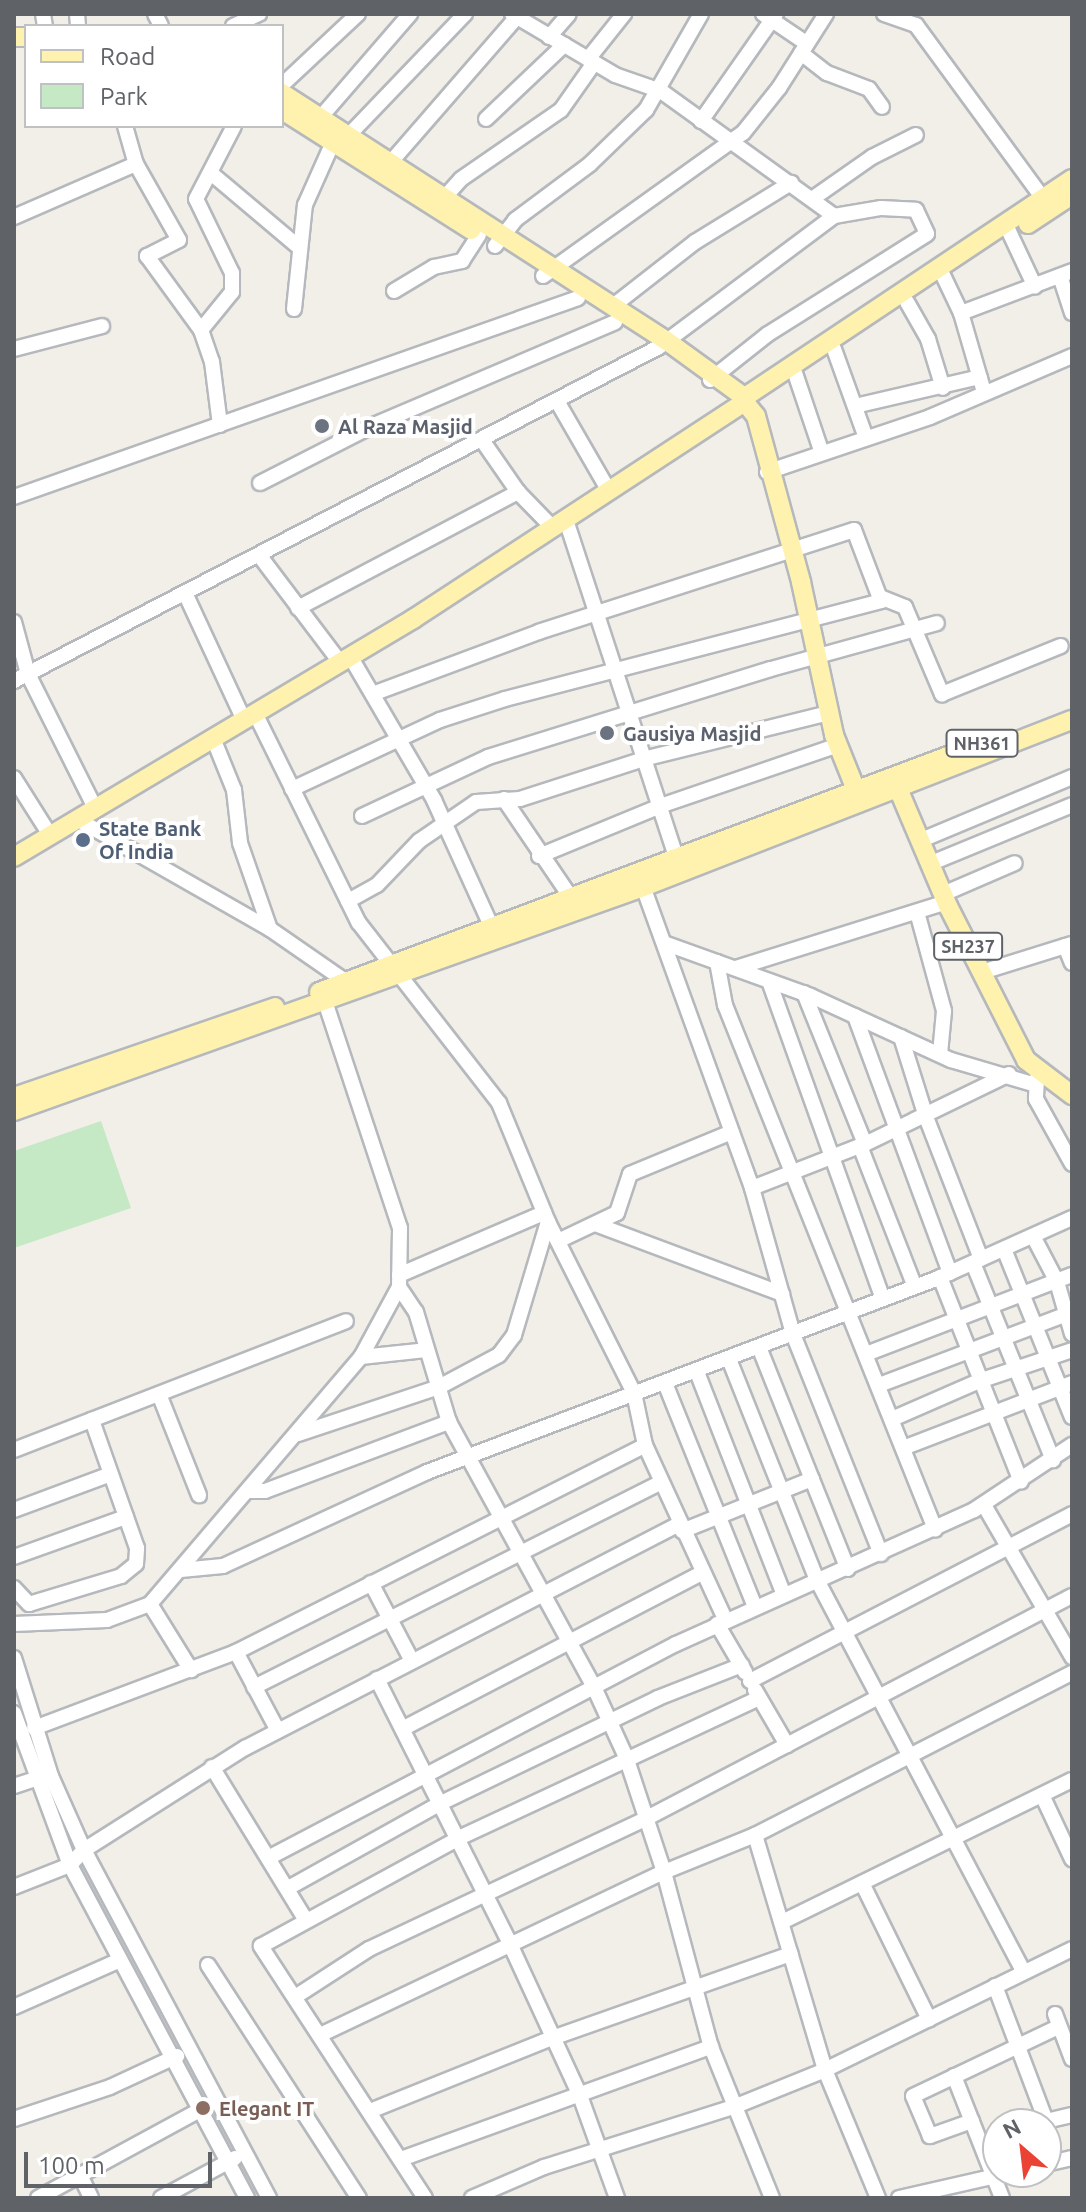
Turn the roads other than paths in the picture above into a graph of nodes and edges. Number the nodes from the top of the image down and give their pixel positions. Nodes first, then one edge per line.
1 (259, 14) edge
2 (358, 14) edge
3 (410, 14) edge
4 (465, 14) edge
5 (569, 14) edge
6 (624, 14) edge
7 (701, 14) edge
8 (826, 14) edge
9 (884, 14) edge
10 (514, 16) edge
11 (770, 16) edge
12 (535, 20) edge
13 (920, 20) edge
14 (237, 24) edge
15 (549, 37) junction
16 (564, 45) junction
17 (804, 48) junction
18 (591, 61) junction
19 (284, 83) edge
20 (661, 91) junction
21 (284, 94) edge
22 (882, 107) dead end
23 (284, 111) edge
24 (320, 118) junction
25 (486, 119) dead end
26 (701, 121) junction
27 (126, 128) edge
28 (233, 128) edge
29 (916, 135) dead end
30 (339, 136) junction
31 (732, 142) junction
32 (390, 163) junction
33 (136, 164) junction
34 (212, 174) junction
35 (1072, 179) edge
36 (791, 183) junction
37 (1072, 195) edge
38 (444, 198) junction
39 (812, 199) junction
40 (1047, 204) junction
41 (834, 216) junction
42 (14, 217) edge
43 (1008, 230) junction
44 (479, 235) junction
45 (499, 241) junction
46 (300, 248) junction
47 (547, 272) junction
48 (943, 273) junction
49 (1066, 274) edge
50 (1035, 287) junction
51 (394, 291) dead end
52 (578, 298) junction
53 (907, 302) junction
54 (294, 309) dead end
55 (961, 313) junction
56 (1072, 313) edge
57 (614, 314) junction
58 (102, 326) dead end
59 (201, 330) junction
60 (663, 344) junction
61 (14, 349) edge
62 (834, 349) junction
63 (1072, 356) edge
64 (795, 373) junction
65 (713, 377) junction
66 (980, 377) junction
67 (943, 388) junction
68 (984, 392) junction
69 (557, 401) junction
70 (744, 402) junction
71 (855, 406) junction
72 (227, 422) junction
73 (866, 438) junction
74 (482, 440) junction
75 (822, 453) junction
76 (767, 472) junction
77 (260, 483) dead end
78 (609, 491) junction
79 (518, 492) junction
80 (14, 497) edge
81 (559, 524) junction
82 (791, 550) junction
83 (259, 555) junction
84 (185, 593) junction
85 (880, 597) junction
86 (298, 608) junction
87 (600, 613) junction
88 (14, 622) edge
89 (809, 623) junction
90 (937, 623) dead end
91 (914, 631) junction
92 (1061, 646) dead end
93 (816, 657) junction
94 (345, 659) junction
95 (618, 670) junction
96 (28, 674) junction
97 (14, 681) edge
98 (375, 693) junction
99 (1072, 708) edge
100 (631, 711) junction
101 (829, 713) junction
102 (249, 716) junction
103 (1072, 720) edge
104 (213, 738) junction
105 (399, 738) junction
106 (838, 745) junction
107 (647, 758) junction
108 (1072, 777) edge
109 (14, 778) edge
110 (895, 783) junction
111 (425, 784) junction
112 (292, 789) junction
113 (856, 790) junction
114 (504, 799) junction
115 (663, 805) junction
116 (1072, 805) edge
117 (95, 808) junction
118 (362, 816) dead end
119 (77, 819) junction
120 (444, 821) junction
121 (50, 835) junction
122 (919, 841) junction
123 (539, 856) junction
124 (14, 857) edge
125 (677, 859) junction
126 (1015, 863) dead end
127 (929, 864) junction
128 (640, 880) junction
129 (945, 898) junction
130 (572, 899) junction
131 (348, 901) junction
132 (917, 912) junction
133 (492, 928) junction
134 (270, 929) junction
135 (664, 943) junction
136 (1069, 945) edge
137 (717, 962) junction
138 (1072, 963) edge
139 (735, 968) junction
140 (394, 971) junction
141 (982, 972) junction
142 (769, 981) junction
143 (352, 986) junction
144 (804, 993) junction
145 (324, 997) junction
146 (855, 1016) junction
147 (901, 1037) junction
148 (940, 1054) junction
149 (1009, 1074) junction
150 (1036, 1077) junction
151 (1072, 1095) edge
152 (14, 1097) edge
153 (14, 1111) edge
154 (926, 1117) junction
155 (895, 1131) junction
156 (732, 1132) junction
157 (862, 1145) junction
158 (832, 1157) junction
159 (1072, 1164) edge
160 (792, 1173) junction
161 (752, 1188) junction
162 (546, 1217) junction
163 (1072, 1218) edge
164 (595, 1224) junction
165 (1033, 1236) junction
166 (558, 1241) junction
167 (1004, 1249) junction
168 (977, 1261) junction
169 (945, 1275) junction
170 (1072, 1275) edge
171 (399, 1281) junction
172 (1057, 1282) junction
173 (915, 1287) junction
174 (782, 1294) junction
175 (1022, 1296) junction
176 (883, 1299) junction
177 (991, 1307) junction
178 (849, 1313) junction
179 (1069, 1314) edge
180 (957, 1319) junction
181 (346, 1321) dead end
182 (1035, 1325) junction
183 (793, 1334) junction
184 (1072, 1334) edge
185 (1002, 1335) junction
186 (759, 1347) junction
187 (968, 1348) junction
188 (426, 1350) junction
189 (1072, 1350) edge
190 (866, 1354) junction
191 (361, 1357) junction
192 (729, 1359) junction
193 (1046, 1359) junction
194 (1013, 1369) junction
195 (697, 1372) junction
196 (979, 1381) junction
197 (665, 1383) junction
198 (1072, 1383) edge
199 (879, 1385) junction
200 (439, 1387) junction
201 (1057, 1388) junction
202 (634, 1393) junction
203 (159, 1394) junction
204 (1027, 1401) junction
205 (995, 1414) junction
206 (1072, 1417) edge
207 (892, 1419) junction
208 (92, 1420) junction
209 (449, 1422) junction
210 (297, 1434) junction
211 (645, 1445) junction
212 (1072, 1445) edge
213 (903, 1448) junction
214 (14, 1450) edge
215 (469, 1456) junction
216 (1053, 1460) junction
217 (111, 1474) junction
218 (812, 1479) junction
219 (661, 1482) junction
220 (1021, 1482) junction
221 (250, 1491) junction
222 (782, 1492) junction
223 (199, 1495) dead end
224 (984, 1505) junction
225 (749, 1506) junction
226 (14, 1510) edge
227 (1072, 1514) edge
228 (501, 1516) junction
229 (126, 1517) junction
230 (718, 1517) junction
231 (680, 1528) junction
232 (935, 1529) junction
233 (1009, 1547) junction
234 (521, 1552) junction
235 (881, 1554) junction
236 (14, 1557) edge
237 (848, 1569) junction
238 (181, 1570) junction
239 (700, 1574) junction
240 (817, 1580) junction
241 (371, 1583) junction
242 (14, 1588) edge
243 (543, 1593) junction
244 (783, 1593) junction
245 (1072, 1596) edge
246 (150, 1604) junction
247 (755, 1607) junction
248 (1045, 1610) junction
249 (390, 1618) junction
250 (722, 1622) junction
251 (15, 1626) edge
252 (845, 1633) junction
253 (568, 1640) junction
254 (236, 1652) junction
255 (1072, 1657) edge
256 (14, 1658) edge
257 (412, 1661) junction
258 (742, 1665) junction
259 (191, 1670) junction
260 (1072, 1673) edge
261 (377, 1679) junction
262 (750, 1681) junction
263 (18, 1682) edge
264 (593, 1685) junction
265 (254, 1687) junction
266 (879, 1697) junction
267 (759, 1698) junction
268 (14, 1713) edge
269 (611, 1722) junction
270 (34, 1728) junction
271 (404, 1728) junction
272 (278, 1731) junction
273 (787, 1745) junction
274 (912, 1756) junction
275 (626, 1757) junction
276 (212, 1767) junction
277 (426, 1772) junction
278 (35, 1779) junction
279 (1072, 1780) edge
280 (14, 1786) edge
281 (1042, 1795) junction
282 (441, 1803) junction
283 (647, 1818) junction
284 (755, 1835) junction
285 (956, 1836) junction
286 (459, 1838) junction
287 (84, 1850) junction
288 (270, 1857) junction
289 (1072, 1859) edge
290 (70, 1865) junction
291 (664, 1872) junction
292 (862, 1883) junction
293 (14, 1887) edge
294 (290, 1887) junction
295 (484, 1892) junction
296 (305, 1919) junction
297 (782, 1922) junction
298 (510, 1944) junction
299 (1072, 1949) edge
300 (791, 1954) junction
301 (120, 1960) junction
302 (208, 1965) dead end
303 (1024, 1972) junction
304 (995, 1986) junction
305 (696, 1990) junction
306 (295, 1997) junction
307 (14, 2007) edge
308 (929, 2019) junction
309 (320, 2035) junction
310 (552, 2038) junction
311 (1017, 2044) junction
312 (711, 2047) junction
313 (187, 2051) junction
314 (171, 2059) junction
315 (1072, 2059) edge
316 (825, 2070) junction
317 (954, 2076) junction
318 (579, 2093) junction
319 (736, 2106) junction
320 (200, 2110) junction
321 (370, 2111) junction
322 (1072, 2115) edge
323 (14, 2119) edge
324 (972, 2121) junction
325 (982, 2146) edge
326 (601, 2151) junction
327 (245, 2152) junction
328 (401, 2159) junction
329 (228, 2162) junction
330 (80, 2175) junction
331 (982, 2181) edge
332 (953, 2191) edge
333 (38, 2198) edge
334 (91, 2198) edge
335 (161, 2198) edge
336 (247, 2198) edge
337 (269, 2198) edge
338 (359, 2198) edge
339 (425, 2198) edge
340 (472, 2198) edge
341 (617, 2198) edge
342 (772, 2198) edge
343 (878, 2198) edge
344 (899, 2198) edge

1 - 14 street
2 - 19 street
3 - 24 street
4 - 30 street
5 - 15 street
6 - 18 street
7 - 20 street
8 - 17 street
9 - 13 street
10 - 12 street
10 - 32 street
11 - 17 street
11 - 26 street
12 - 15 street
13 - 40 street
15 - 16 street
16 - 18 street
16 - 25 street
17 - 22 street
17 - 31 street
18 - 20 street
18 - 38 street
20 - 26 street
20 - 45 street
21 - 24 main road
23 - 30 main road
24 - 30 main road
26 - 31 street
27 - 33 street
28 - 34 street
29 - 39 street
30 - 32 main road
30 - 44 main road
30 - 46 street
31 - 36 street
31 - 47 street
32 - 38 main road
33 - 42 street
33 - 59 street
34 - 46 street
34 - 59 street
35 - 40 main road
36 - 39 street
36 - 57 street
37 - 40 main road
38 - 45 main road
39 - 41 street
40 - 43 main road
41 - 60 street
41 - 65 street
43 - 48 main road
43 - 50 street
44 - 45 main road
44 - 51 street
45 - 47 main road
46 - 54 street
47 - 52 main road
47 - 57 main road
48 - 53 main road
48 - 55 street
48 - 70 main road
49 - 50 street
49 - 56 street
50 - 55 street
52 - 57 main road
52 - 72 street
53 - 62 main road
53 - 67 street
55 - 66 street
57 - 60 main road
57 - 77 street
58 - 61 street
59 - 72 street
60 - 65 main road
60 - 69 street
62 - 64 main road
62 - 71 street
63 - 68 street
64 - 70 main road
64 - 75 street
65 - 70 main road
66 - 67 street
66 - 68 street
67 - 71 street
68 - 73 street
69 - 74 street
69 - 78 street
70 - 76 main road
70 - 78 main road
71 - 73 street
72 - 80 street
73 - 75 street
74 - 79 street
74 - 83 street
75 - 76 street
76 - 82 main road
78 - 81 main road
79 - 81 street
79 - 86 street
81 - 87 street
81 - 94 main road
82 - 85 street
82 - 87 street
82 - 89 main road
83 - 84 street
83 - 86 street
84 - 96 street
84 - 102 street
85 - 89 street
85 - 91 street
86 - 94 street
87 - 95 street
87 - 98 street
88 - 96 street
89 - 93 main road
89 - 95 street
90 - 91 street
91 - 92 street
91 - 93 street
93 - 100 street
93 - 101 main road
94 - 98 street
94 - 102 main road
95 - 100 street
95 - 105 street
96 - 97 street
96 - 117 street
98 - 105 street
99 - 110 main road, NH361
100 - 107 street
100 - 111 street
101 - 106 main road
101 - 107 street
102 - 104 main road
102 - 112 street
103 - 110 main road
104 - 117 main road
104 - 134 street
105 - 111 street
105 - 112 street
106 - 113 main road
106 - 115 street
107 - 114 street
107 - 115 street
108 - 122 street
109 - 121 street
110 - 113 main road
110 - 122 main road, SH237
110 - 128 main road
111 - 118 street
111 - 120 street
112 - 131 street
113 - 125 main road
114 - 120 street
114 - 123 street
115 - 123 street
115 - 125 street
116 - 127 street
117 - 119 main road
119 - 121 main road
119 - 134 street
120 - 131 street
120 - 133 street
121 - 124 main road
122 - 127 main road, SH237
123 - 130 street
125 - 128 main road
126 - 129 street
127 - 129 main road, SH237
128 - 130 main road
128 - 135 street
128 - 140 main road
129 - 132 street
129 - 141 main road, SH237
130 - 133 main road
131 - 140 street
132 - 139 street
132 - 148 street
133 - 140 main road
134 - 143 street
135 - 137 street
135 - 156 street
136 - 138 street
136 - 141 street
137 - 139 street
137 - 160 street
139 - 142 street
140 - 143 main road
140 - 162 street
141 - 150 main road, SH237
142 - 144 street
142 - 158 street
143 - 145 main road
144 - 146 street
144 - 157 street
145 - 152 main road
145 - 153 main road
145 - 171 street
146 - 147 street
146 - 155 street
147 - 148 street
147 - 154 street
148 - 149 street
149 - 150 street
149 - 154 street
150 - 151 main road, SH237
150 - 159 street
154 - 155 street
154 - 168 street
155 - 157 street
155 - 169 street
156 - 161 street
156 - 164 street
157 - 158 street
157 - 173 street
158 - 160 street
158 - 176 street
160 - 161 street
160 - 178 street
161 - 174 street
162 - 166 street
162 - 171 street
162 - 200 street
163 - 165 street
164 - 166 street
164 - 174 street
165 - 167 street
165 - 172 street
166 - 202 street
167 - 168 street
167 - 175 street
168 - 169 street
168 - 177 street
169 - 173 street
169 - 180 street
170 - 172 street
171 - 188 street
171 - 191 street
172 - 175 street
172 - 179 street
173 - 176 street
174 - 183 street
175 - 177 street
175 - 182 street
176 - 178 street
177 - 180 street
177 - 185 street
178 - 183 street
178 - 190 street
179 - 182 street
179 - 184 street
180 - 187 street
180 - 190 street
181 - 203 street
182 - 185 street
182 - 193 street
183 - 186 street
183 - 235 street
185 - 187 street
185 - 194 street
186 - 192 street
186 - 218 street
187 - 196 street
187 - 199 street
188 - 191 street
188 - 200 street
189 - 193 street
190 - 199 street
191 - 210 street
192 - 195 street
192 - 222 street
193 - 194 street
193 - 201 street
194 - 196 street
194 - 204 street
195 - 197 street
195 - 225 street
196 - 205 street
196 - 207 street
197 - 202 street
197 - 230 street
198 - 201 street
199 - 207 street
200 - 209 street
200 - 210 street
201 - 204 street
201 - 206 street
202 - 211 street
202 - 215 street
203 - 208 street
203 - 223 street
204 - 205 street
204 - 216 street
205 - 213 street
205 - 220 street
207 - 213 street
208 - 214 street
208 - 217 street
209 - 215 street
209 - 221 street
210 - 221 street
211 - 219 street
211 - 228 street
212 - 216 street
213 - 232 street
215 - 228 street
215 - 238 street
216 - 220 street
217 - 226 street
217 - 229 street
218 - 222 street
218 - 237 street
219 - 231 street
219 - 234 street
220 - 224 street
221 - 238 street
222 - 225 street
222 - 240 street
224 - 232 street
224 - 233 street
225 - 230 street
225 - 244 street
227 - 233 street
228 - 234 street
228 - 241 street
229 - 236 street
229 - 242 street
230 - 231 street
230 - 247 street
231 - 239 street
231 - 243 street
232 - 235 street
233 - 248 street
233 - 252 street
234 - 243 street
234 - 249 street
235 - 237 street
237 - 240 street
238 - 246 street
239 - 250 street
239 - 253 street
240 - 244 street
240 - 252 street
241 - 249 street
241 - 254 street
243 - 253 street
243 - 257 street
244 - 247 street
245 - 248 street
246 - 251 street
246 - 259 street
247 - 250 street
248 - 255 street
248 - 266 street
249 - 257 street
249 - 265 street
250 - 258 street
250 - 264 street
252 - 262 street
252 - 266 street
253 - 264 street
253 - 271 street
254 - 259 street
254 - 265 street
256 - 263 street
257 - 261 street
258 - 262 street
258 - 269 street
259 - 270 street
260 - 274 street
261 - 271 street
261 - 272 street
262 - 267 street
263 - 270 street
264 - 269 street
264 - 277 street
265 - 272 street
266 - 273 street
266 - 274 street
267 - 273 street
267 - 275 street
268 - 278 street
269 - 275 street
269 - 282 street
270 - 287 street
271 - 277 street
272 - 276 street
273 - 283 street
274 - 284 street
274 - 285 street
275 - 283 street
275 - 286 street
276 - 287 street
276 - 288 street
277 - 282 street
277 - 288 street
278 - 280 street
278 - 290 street
279 - 281 street
281 - 285 street
281 - 289 street
282 - 286 street
282 - 294 street
283 - 291 street
283 - 295 street
284 - 291 street
284 - 297 street
285 - 292 street
285 - 303 street
286 - 295 street
286 - 296 street
287 - 290 street
287 - 313 street
288 - 294 street
290 - 293 street
290 - 301 street
291 - 298 street
291 - 305 street
292 - 297 street
292 - 308 street
294 - 296 street
295 - 298 street
295 - 306 street
296 - 306 street
297 - 300 street
298 - 309 street
298 - 310 street
299 - 303 street
300 - 305 street
300 - 316 street
301 - 307 street
301 - 314 street
302 - 338 street
303 - 304 street
304 - 308 street
304 - 311 street
305 - 310 street
305 - 312 street
306 - 309 street
308 - 316 street
309 - 321 street
310 - 318 street
310 - 321 street
311 - 315 street
311 - 317 street
311 - 322 street
312 - 318 street
312 - 319 street
313 - 314 street
313 - 327 street
314 - 320 street
314 - 323 street
316 - 319 street
316 - 343 street
317 - 324 street
317 - 324 street
318 - 326 street
318 - 328 street
319 - 326 street
319 - 342 street
320 - 329 street
320 - 330 street
321 - 328 street
324 - 325 street
326 - 340 street
326 - 341 street
327 - 329 street
327 - 337 street
328 - 339 street
329 - 335 street
329 - 336 street
330 - 333 street
330 - 334 street
331 - 332 street
332 - 344 street

